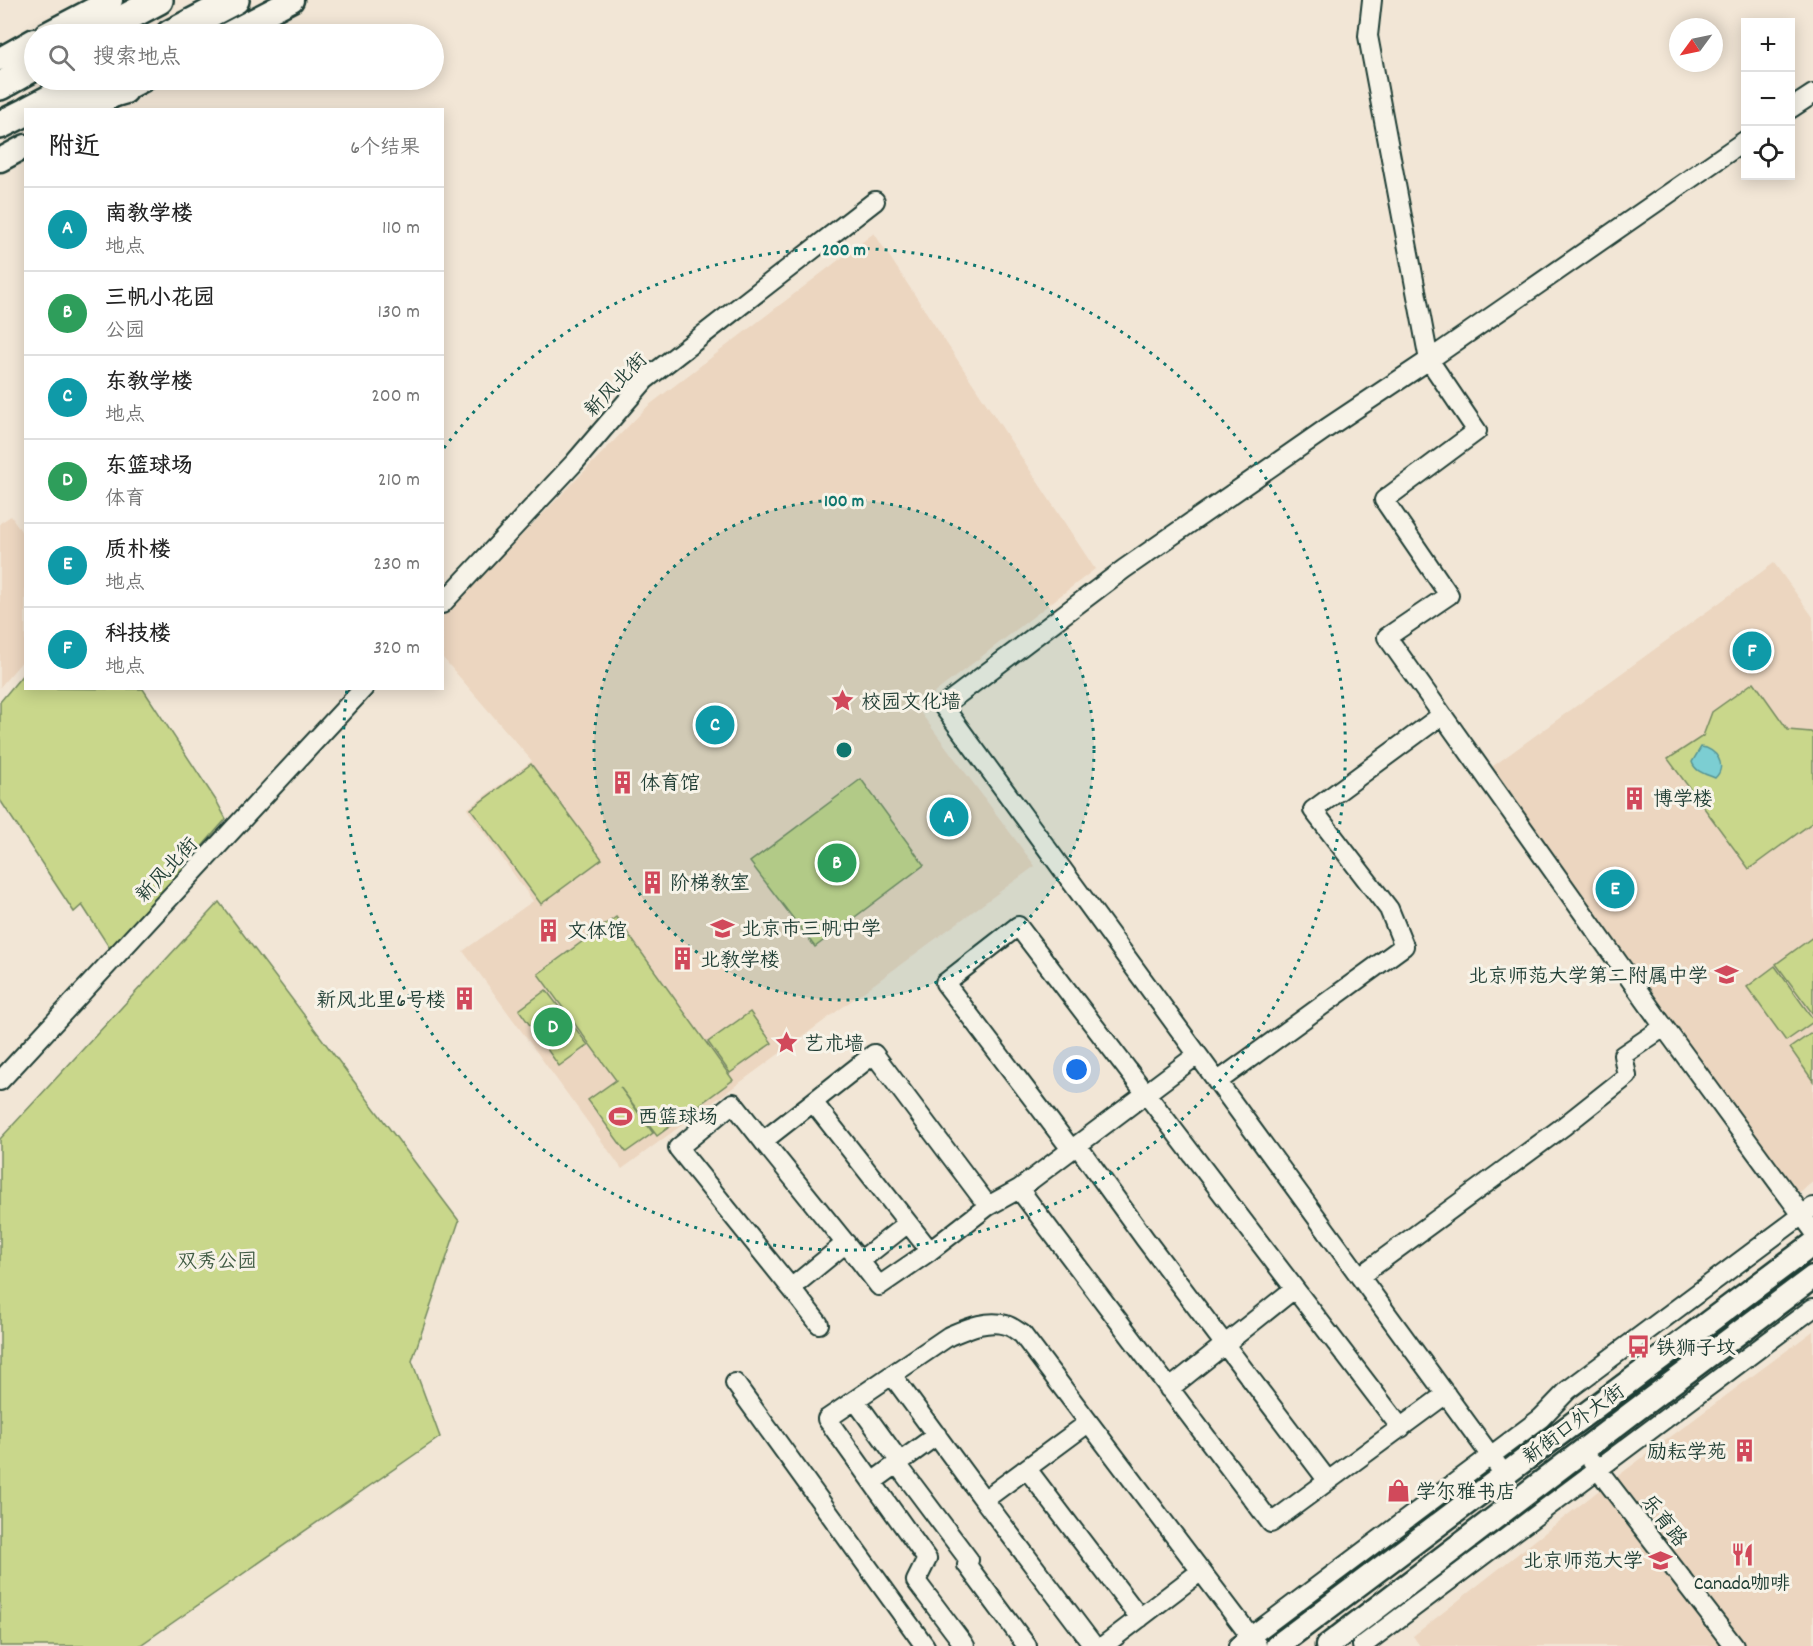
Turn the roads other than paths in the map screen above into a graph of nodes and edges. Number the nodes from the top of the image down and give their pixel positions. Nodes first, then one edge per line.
1 (111, 0) edge
2 (159, 0) edge
3 (235, 0) edge
4 (292, 0) edge
5 (1372, 0) edge
6 (65, 24) edge
7 (114, 24) edge
8 (189, 24) edge
9 (246, 24) edge
10 (24, 46) edge
11 (0, 59) edge
12 (24, 73) edge
13 (0, 86) edge
14 (67, 90) edge
15 (118, 90) edge
16 (125, 90) edge
17 (1813, 94) edge
18 (1795, 106) edge
19 (33, 108) edge
20 (61, 108) edge
21 (94, 108) edge
22 (24, 113) edge
23 (24, 119) edge
24 (0, 125) edge
25 (1741, 143) edge
26 (24, 147) edge
27 (0, 160) edge
28 (875, 201) dead end
29 (1429, 360) junction
30 (444, 602) edge
31 (362, 690) edge
32 (1442, 715) junction
33 (1664, 1027) junction
34 (1197, 1055) junction
35 (0, 1081) edge
36 (1217, 1082) junction
37 (1147, 1094) junction
38 (813, 1102) junction
39 (763, 1141) junction
40 (1074, 1147) junction
41 (1019, 1189) junction
42 (988, 1206) junction
43 (1810, 1218) edge
44 (908, 1223) junction
45 (846, 1243) junction
46 (1813, 1245) edge
47 (930, 1251) junction
48 (860, 1261) junction
49 (1360, 1276) junction
50 (1813, 1277) edge
51 (791, 1288) junction
52 (1294, 1289) junction
53 (1813, 1308) edge
54 (819, 1323) dead end
55 (1224, 1344) junction
56 (892, 1375) junction
57 (735, 1383) dead end
58 (1169, 1389) junction
59 (1446, 1394) junction
60 (855, 1400) junction
61 (1088, 1423) junction
62 (1401, 1428) junction
63 (937, 1435) junction
64 (1583, 1450) junction
65 (899, 1463) junction
66 (1498, 1465) junction
67 (1027, 1468) junction
68 (1598, 1470) junction
69 (1328, 1481) junction
70 (872, 1482) junction
71 (984, 1500) junction
72 (1201, 1571) junction
73 (1140, 1618) junction
74 (1249, 1643) edge
75 (926, 1646) edge
76 (965, 1646) edge
77 (1027, 1646) edge
78 (1094, 1646) edge
79 (1103, 1646) edge
80 (1277, 1646) edge
81 (1327, 1646) edge
82 (1362, 1646) edge
83 (1734, 1646) edge

1 - 6 main road
2 - 7 highway
3 - 8 highway
4 - 9 main road
5 - 29 street
10 - 11 main road
12 - 13 highway
14 - 19 highway
15 - 20 highway
16 - 21 main road
17 - 18 street
22 - 24 highway
23 - 24 highway
25 - 29 street
26 - 27 main road
28 - 30 street, 新风北街
29 - 32 street
29 - 34 street
31 - 35 street, 新风北街
32 - 33 street
32 - 36 street
33 - 43 street
33 - 49 street
34 - 36 street
34 - 37 street
36 - 49 street
37 - 40 street
37 - 40 street
37 - 52 street
38 - 39 street
38 - 42 street
38 - 44 street
39 - 45 street
39 - 51 street
40 - 41 street
40 - 55 street
41 - 42 street
41 - 58 street
42 - 47 street
43 - 66 street
44 - 47 street
44 - 48 street
45 - 48 street
45 - 51 street
46 - 66 main road, 新街口外大街
47 - 48 street
49 - 59 street
50 - 64 main road, 新街口外大街
51 - 54 street
52 - 55 street
52 - 62 street
53 - 68 street
55 - 58 street
55 - 69 street
56 - 60 street
56 - 61 street
56 - 63 street
57 - 75 street
58 - 69 street
59 - 62 street
59 - 66 street
60 - 65 street
60 - 70 street
61 - 67 street
61 - 72 street
62 - 69 street
63 - 65 street
63 - 71 street
64 - 68 street, 乐育路
64 - 81 main road, 新街口外大街
65 - 70 street
65 - 77 street
66 - 74 street
66 - 80 main road, 新街口外大街
67 - 71 street
67 - 73 street
68 - 82 street
68 - 83 street, 乐育路
70 - 76 street
71 - 78 street
72 - 73 street
72 - 74 street
73 - 79 street

